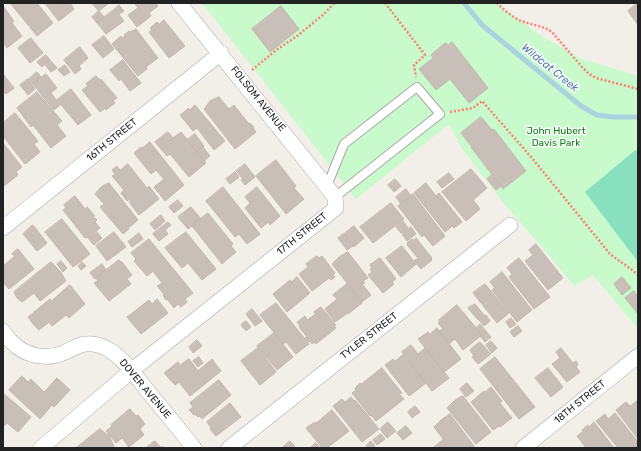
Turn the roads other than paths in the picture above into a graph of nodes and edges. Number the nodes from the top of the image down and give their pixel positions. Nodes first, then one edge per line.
1 (179, 3) edge
2 (221, 53) junction
3 (331, 191) junction
4 (510, 225) dead end
5 (3, 228) edge
6 (3, 331) edge
7 (638, 356) edge
8 (131, 371) junction
9 (41, 448) edge
10 (194, 448) edge
11 (229, 448) edge
12 (523, 448) edge

1 - 2 street, FOLSOM AVENUE
2 - 3 street, FOLSOM AVENUE
2 - 5 street, 16TH STREET
3 - 3 lane, 17TH STREET
3 - 8 street, 17TH STREET
4 - 11 street, TYLER STREET
6 - 8 street, DOVER AVENUE
7 - 12 street, 18TH STREET
8 - 9 street, 17TH STREET
8 - 10 street, DOVER AVENUE

